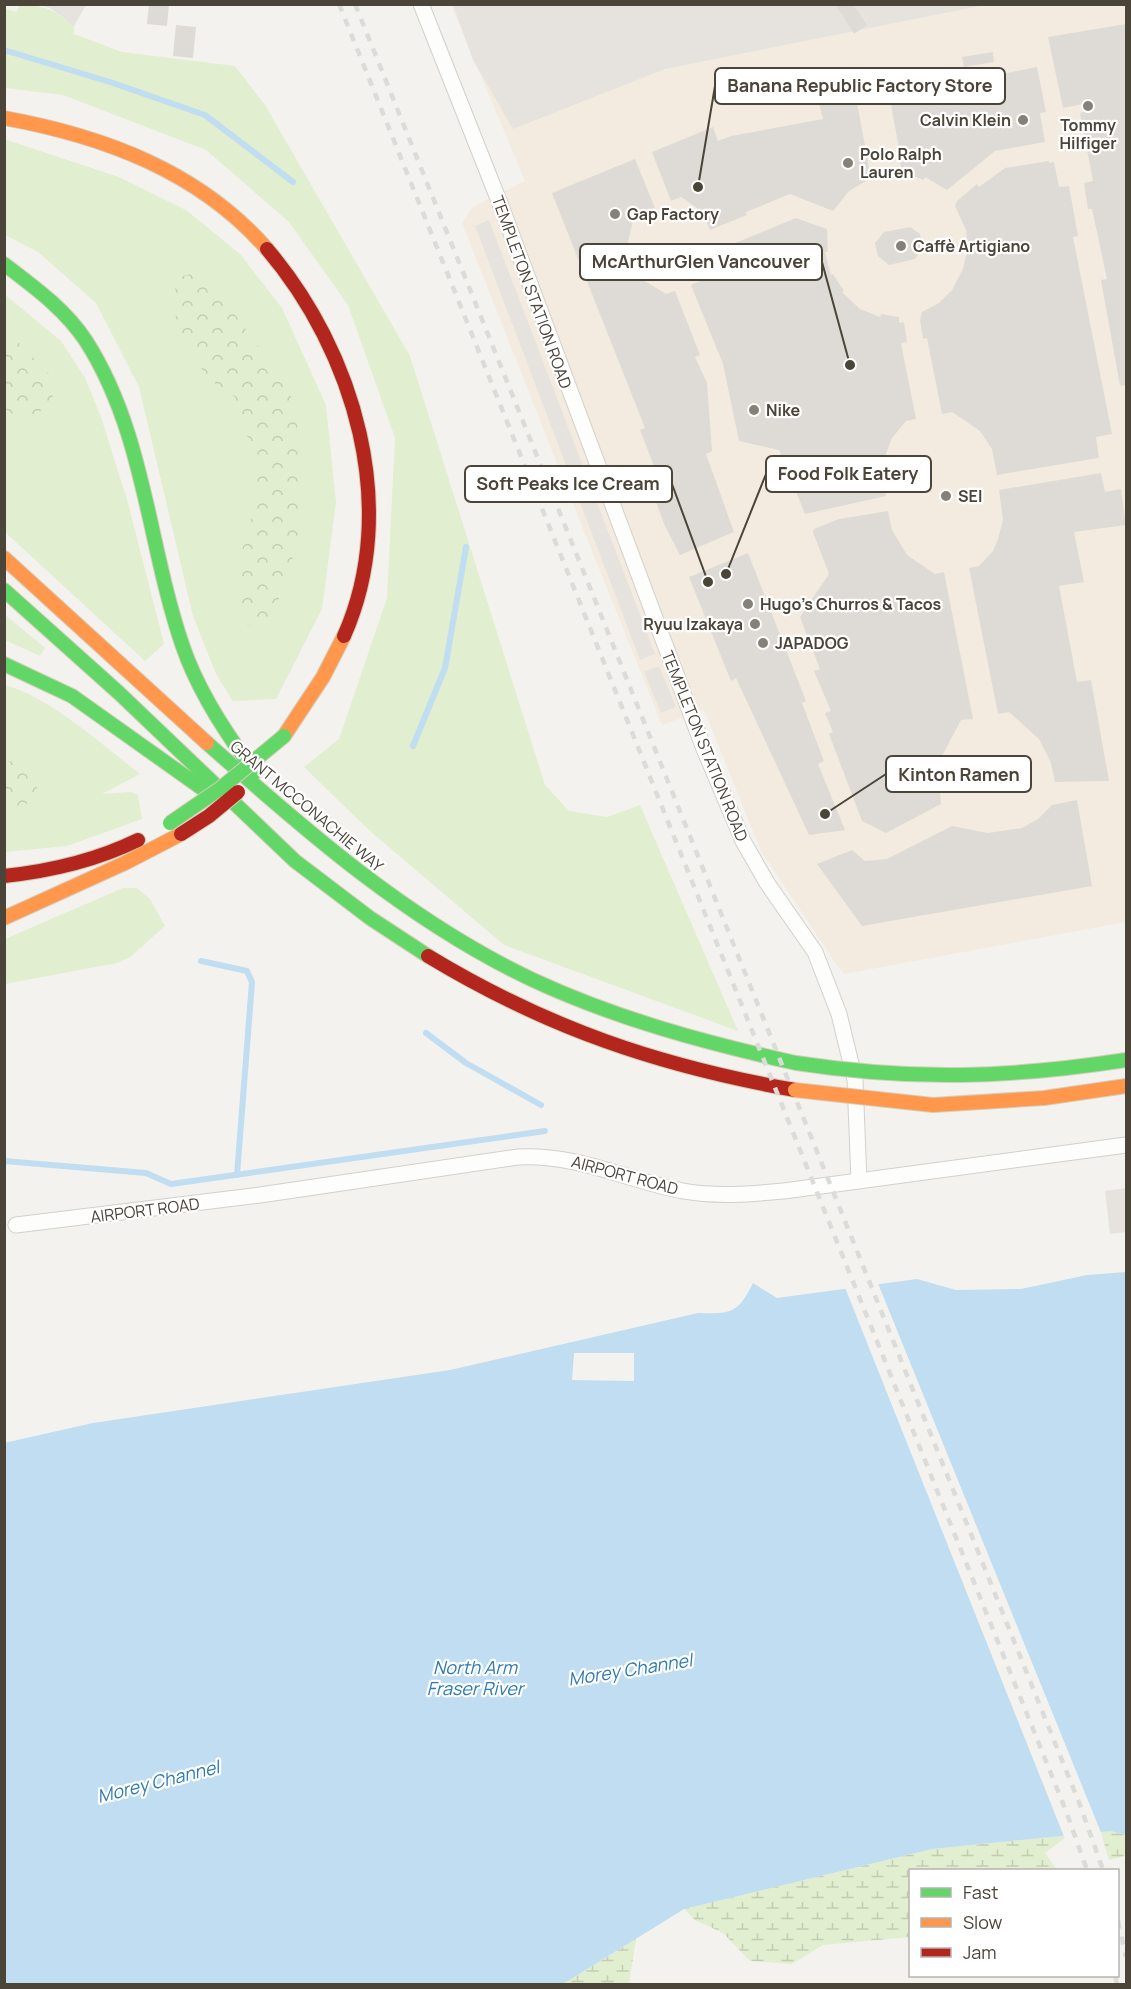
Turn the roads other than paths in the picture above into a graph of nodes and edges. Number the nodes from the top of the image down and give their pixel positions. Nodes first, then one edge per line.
1 (422, 4) edge
2 (4, 118) edge
3 (4, 264) edge
4 (4, 558) edge
5 (4, 590) edge
6 (4, 664) edge
7 (284, 736) junction
8 (300, 826) junction
9 (264, 834) junction
10 (4, 876) edge
11 (4, 918) edge
12 (1126, 1060) edge
13 (1126, 1086) edge
14 (1126, 1145) edge
15 (859, 1181) junction
16 (16, 1225) dead end

1 - 15 street, TEMPLETON STATION ROAD
2 - 7 main road
3 - 8 main road
4 - 8 main road, GRANT MCCONACHIE WAY
5 - 9 main road
6 - 9 main road
7 - 10 main road, bridge
7 - 11 main road, bridge
8 - 12 main road, GRANT MCCONACHIE WAY, bridge
9 - 13 main road, bridge
14 - 15 street, AIRPORT ROAD
15 - 16 street, AIRPORT ROAD

